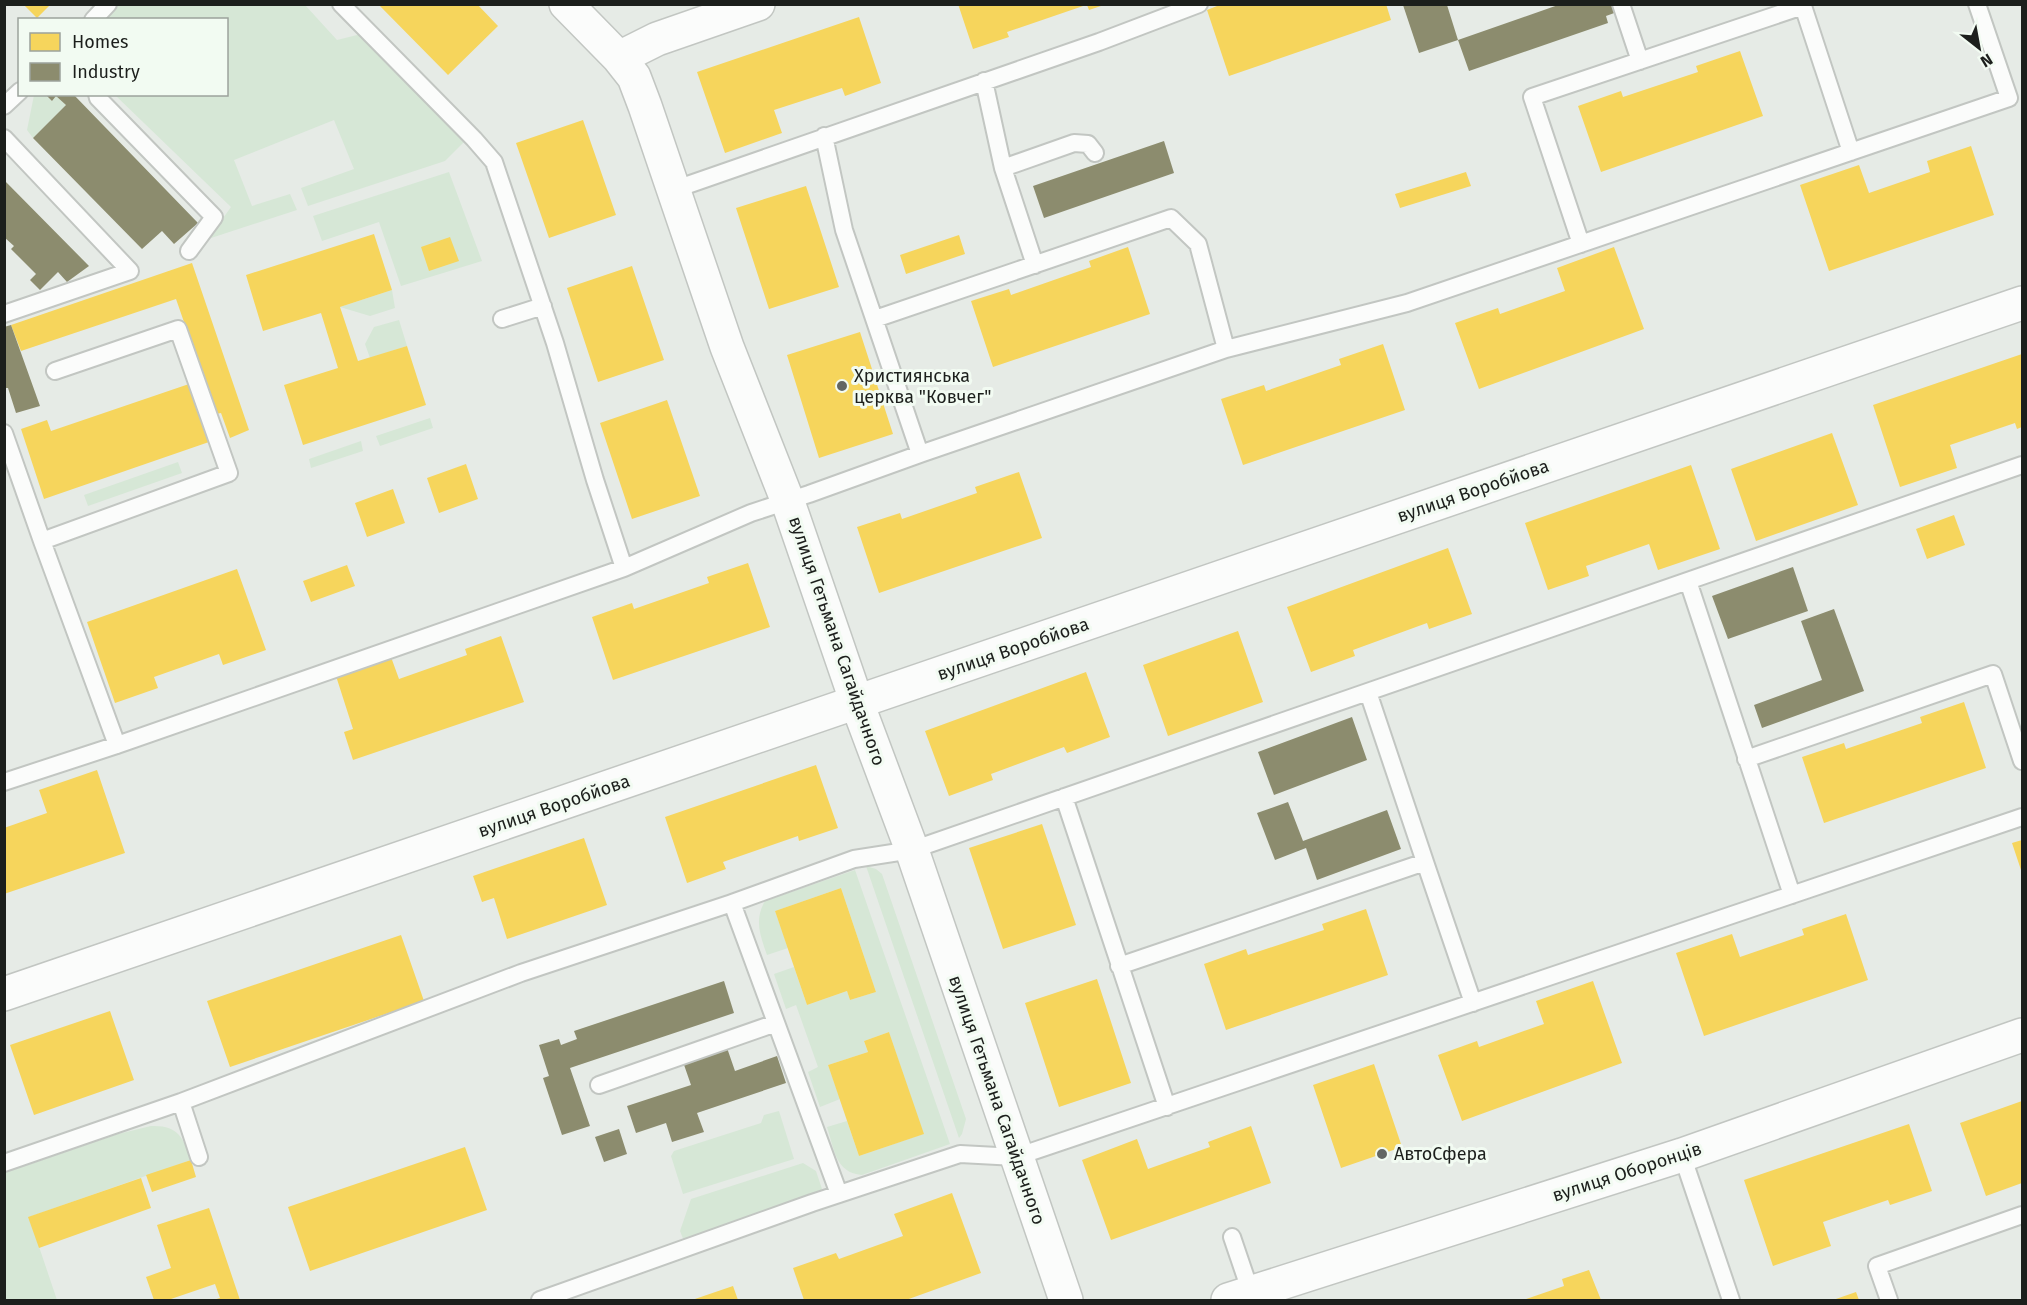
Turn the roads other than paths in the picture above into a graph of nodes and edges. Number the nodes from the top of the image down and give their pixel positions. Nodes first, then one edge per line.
1 (108, 4) edge
2 (341, 4) edge
3 (566, 4) edge
4 (758, 4) edge
5 (1199, 4) edge
6 (1621, 4) edge
7 (1977, 4) edge
8 (95, 18) edge
9 (619, 58) junction
10 (1640, 61) junction
11 (984, 81) junction
12 (18, 93) edge
13 (98, 96) edge
14 (4, 106) edge
15 (824, 136) junction
16 (4, 138) edge
17 (1851, 152) junction
18 (1095, 153) dead end
19 (1003, 168) junction
20 (673, 190) junction
21 (1581, 244) junction
22 (189, 250) dead end
23 (1035, 265) junction
24 (2022, 303) edge
25 (543, 306) junction
26 (4, 314) edge
27 (502, 319) dead end
28 (875, 319) junction
29 (1226, 349) junction
30 (55, 371) dead end
31 (4, 433) edge
32 (920, 454) junction
33 (2022, 465) edge
34 (788, 502) junction
35 (42, 541) junction
36 (624, 568) junction
37 (1688, 581) junction
38 (1368, 692) junction
39 (857, 703) junction
40 (117, 745) junction
41 (1746, 759) junction
42 (2022, 761) edge
43 (4, 782) edge
44 (1064, 797) junction
45 (2022, 817) edge
46 (912, 850) junction
47 (1425, 862) junction
48 (1792, 895) junction
49 (732, 903) junction
50 (1119, 966) junction
51 (4, 994) edge
52 (1473, 1003) junction
53 (776, 1023) junction
54 (2022, 1035) edge
55 (599, 1085) dead end
56 (181, 1102) junction
57 (1167, 1107) junction
58 (1682, 1155) junction
59 (199, 1157) dead end
60 (1016, 1157) junction
61 (4, 1163) edge
62 (839, 1194) junction
63 (2022, 1215) edge
64 (1232, 1237) dead end
65 (1240, 1297) edge
66 (540, 1300) edge
67 (1066, 1300) edge
68 (1731, 1300) edge
69 (1889, 1300) edge

1 - 8 lane
2 - 25 lane
3 - 9 street, вулиця Гетьмана Сагайдачного
4 - 9 street
5 - 11 lane
6 - 10 lane
7 - 17 lane
9 - 20 street, вулиця Гетьмана Сагайдачного
10 - 17 lane
10 - 21 lane
11 - 15 lane
11 - 19 lane
12 - 14 lane
13 - 22 lane
15 - 20 lane
15 - 28 lane
16 - 26 lane
17 - 21 lane
18 - 19 lane
19 - 23 lane
20 - 34 street, вулиця Гетьмана Сагайдачного
21 - 29 lane
23 - 28 lane
23 - 29 lane
24 - 39 street, вулиця Воробйова
25 - 27 lane
25 - 36 lane
28 - 32 lane
29 - 32 lane
30 - 35 lane
31 - 35 lane
32 - 34 lane
33 - 37 lane
34 - 36 lane
34 - 39 street, вулиця Гетьмана Сагайдачного
35 - 40 lane
36 - 40 lane
37 - 38 lane
37 - 41 lane
38 - 44 lane
38 - 47 lane
39 - 46 street, вулиця Гетьмана Сагайдачного
39 - 51 street, вулиця Воробйова
40 - 43 lane
41 - 42 lane
41 - 48 lane
44 - 46 lane
44 - 50 lane
45 - 48 lane
46 - 49 lane
46 - 60 street, вулиця Гетьмана Сагайдачного
47 - 50 lane
47 - 52 lane
48 - 52 lane
49 - 53 lane
49 - 56 lane
50 - 57 lane
52 - 57 lane
53 - 55 lane
53 - 62 lane
54 - 58 street, вулиця Оборонців
56 - 59 lane
56 - 61 lane
57 - 60 lane
58 - 65 street, вулиця Оборонців
58 - 68 lane
60 - 62 lane
60 - 67 street, вулиця Гетьмана Сагайдачного
62 - 66 lane
63 - 69 lane
64 - 65 lane

